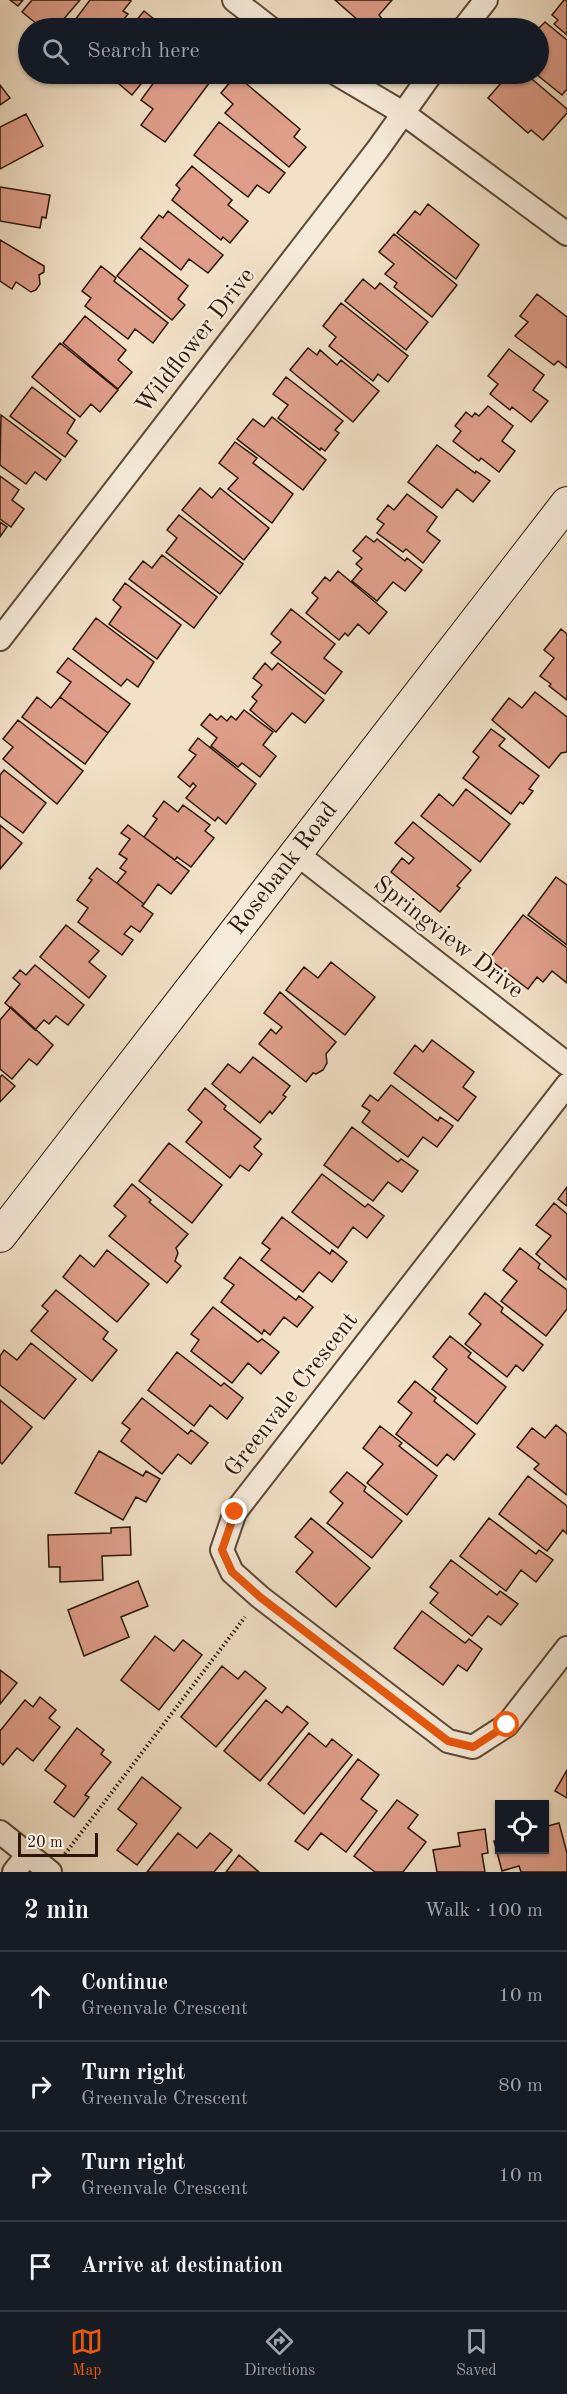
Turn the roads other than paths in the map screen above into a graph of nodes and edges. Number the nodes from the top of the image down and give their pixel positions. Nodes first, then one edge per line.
1 (234, 0) edge
2 (486, 0) edge
3 (257, 18) edge
4 (472, 18) edge
5 (354, 84) edge
6 (424, 84) edge
7 (403, 113) junction
8 (567, 234) edge
9 (567, 503) edge
10 (0, 639) edge
11 (297, 854) junction
12 (567, 1064) edge
13 (567, 1085) edge
14 (0, 1236) edge
15 (567, 1648) edge
16 (0, 1832) edge
17 (28, 1854) junction
18 (54, 1867) edge
19 (14, 1872) edge

1 - 3 street
2 - 4 street
5 - 7 street
6 - 7 street, Wildflower Drive
7 - 8 street
7 - 10 street, Wildflower Drive
9 - 11 street, Rosebank Road
11 - 12 street, Springview Drive
11 - 14 street, Rosebank Road
13 - 15 street, Greenvale Crescent
16 - 17 street
17 - 18 street
17 - 19 street

